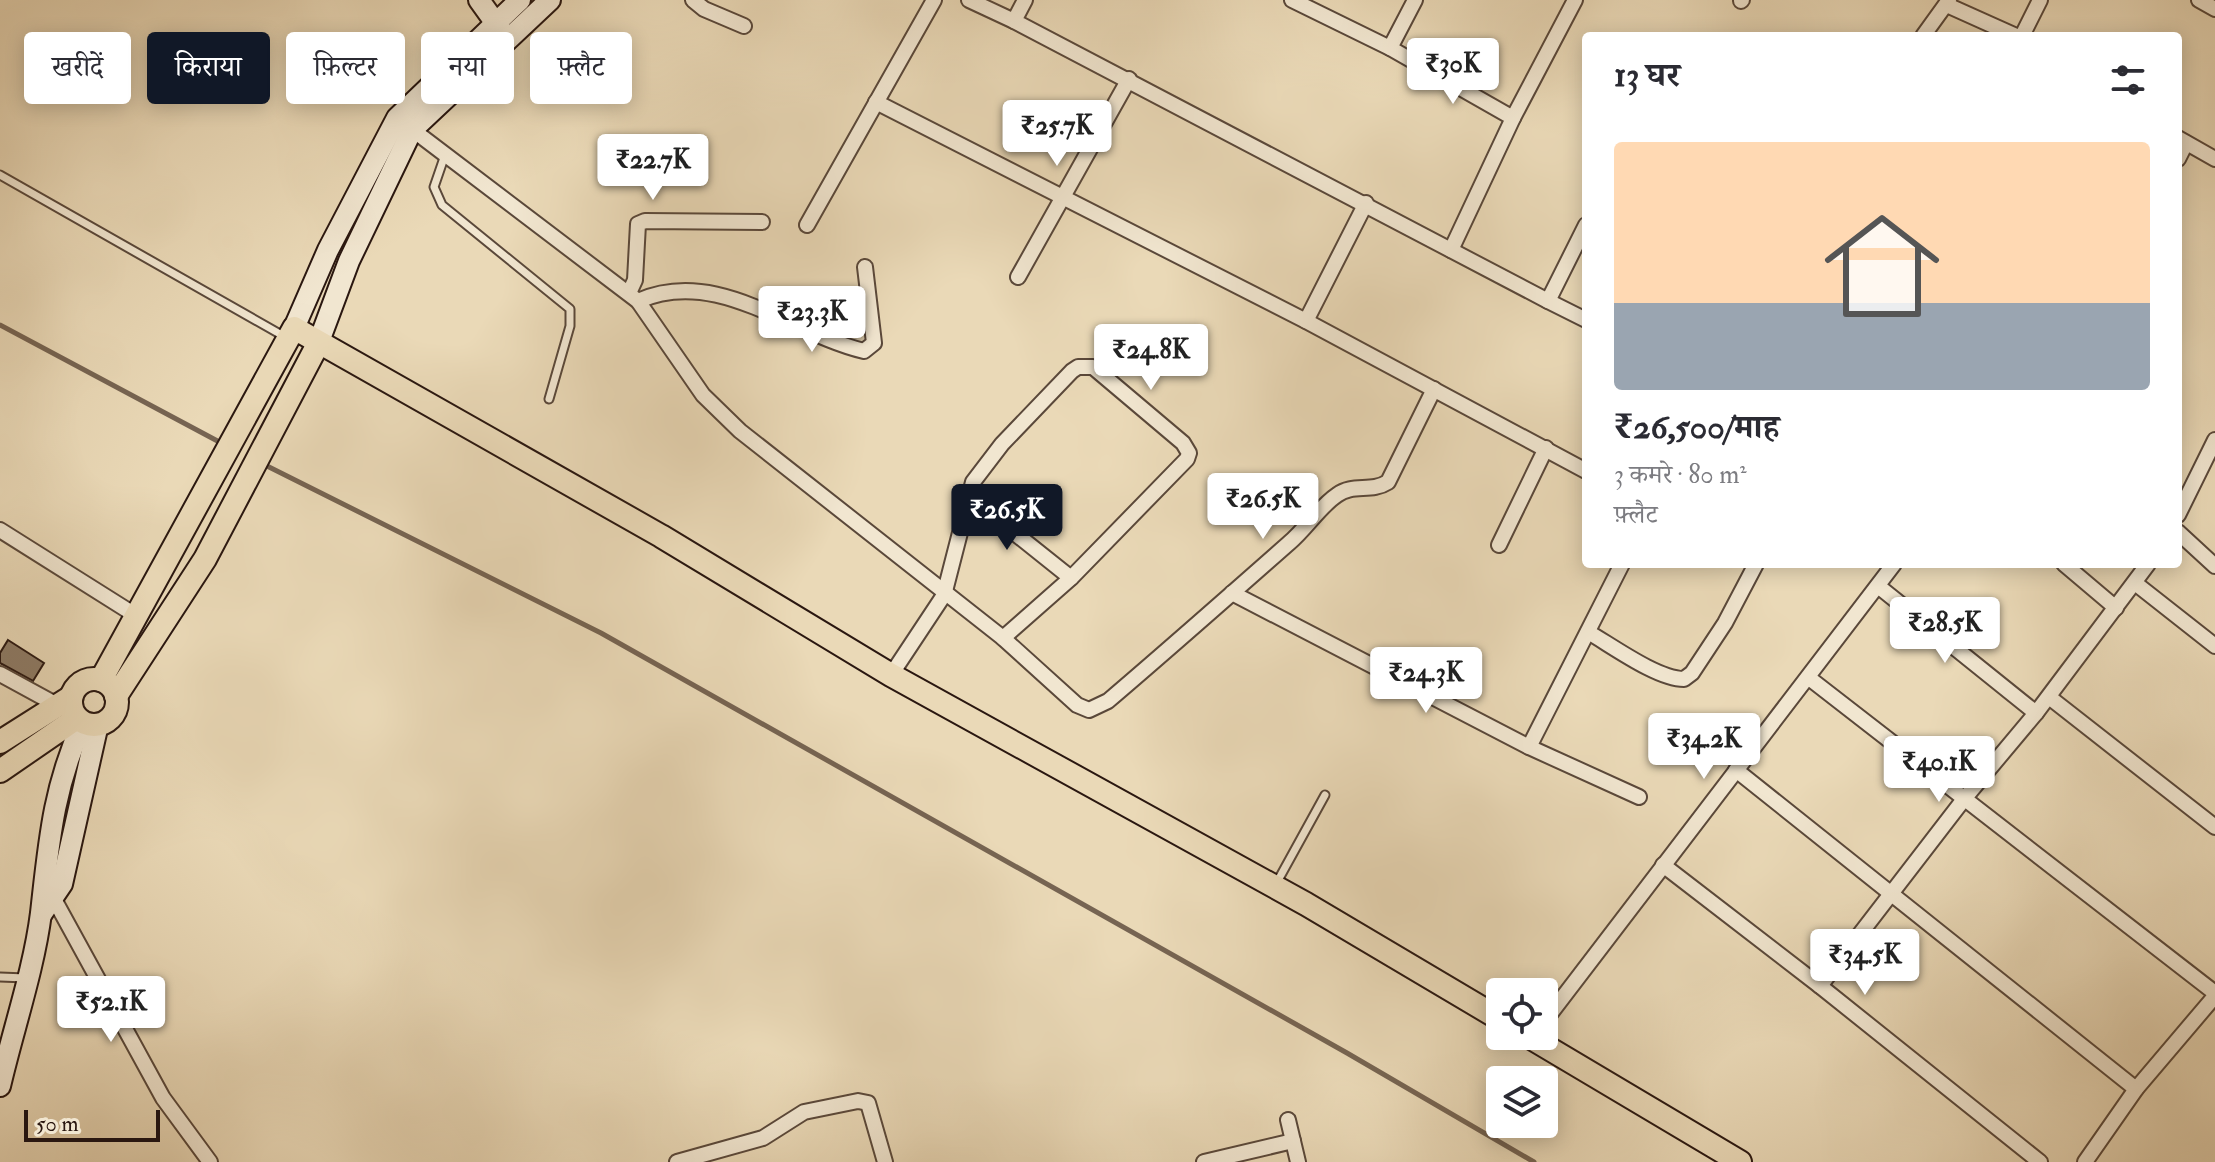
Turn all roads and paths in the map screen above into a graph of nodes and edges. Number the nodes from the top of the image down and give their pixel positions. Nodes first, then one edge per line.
1 (479, 0) edge
2 (520, 0) edge
3 (550, 0) edge
4 (693, 0) edge
5 (934, 0) edge
6 (969, 0) edge
7 (1025, 0) edge
8 (1292, 0) edge
9 (1415, 0) edge
10 (1575, 0) edge
11 (2040, 0) edge
12 (2199, 0) edge
13 (1948, 2) edge
14 (2215, 9) edge
15 (1014, 21) junction
16 (744, 26) dead end
17 (501, 30) junction
18 (1926, 32) edge
19 (2011, 32) edge
20 (2021, 32) edge
21 (1390, 48) junction
22 (1129, 79) junction
23 (876, 102) junction
24 (1513, 118) junction
25 (404, 124) junction
26 (2182, 141) edge
27 (445, 155) junction
28 (2215, 159) edge
29 (0, 175) edge
30 (1063, 197) junction
31 (1366, 203) junction
32 (762, 222) dead end
33 (807, 225) dead end
34 (1582, 233) edge
35 (1451, 250) junction
36 (865, 267) dead end
37 (1018, 277) dead end
38 (634, 297) junction
39 (1548, 301) junction
40 (1582, 318) edge
41 (1306, 321) junction
42 (292, 334) junction
43 (318, 344) junction
44 (1434, 389) junction
45 (549, 399) dead end
46 (2215, 440) edge
47 (1546, 448) junction
48 (1582, 469) edge
49 (2209, 470) edge
50 (2184, 490) edge
51 (967, 495) junction
52 (0, 530) edge
53 (2182, 536) edge
54 (1499, 545) dead end
55 (2215, 566) edge
56 (1620, 568) edge
57 (1754, 568) edge
58 (1891, 568) edge
59 (2069, 568) edge
60 (2145, 568) edge
61 (1071, 578) junction
62 (2135, 583) junction
63 (1878, 586) junction
64 (1232, 593) junction
65 (944, 595) junction
66 (2116, 608) junction
67 (135, 615) junction
68 (1588, 632) junction
69 (1003, 638) junction
70 (2215, 646) edge
71 (0, 674) edge
72 (891, 675) junction
73 (1809, 678) junction
74 (108, 688) junction
75 (2049, 697) junction
76 (77, 713) junction
77 (2036, 713) junction
78 (0, 742) edge
79 (1529, 747) junction
80 (1736, 770) junction
81 (0, 771) edge
82 (1325, 795) dead end
83 (1639, 797) dead end
84 (1964, 799) junction
85 (2215, 827) edge
86 (1663, 865) junction
87 (1274, 886) junction
88 (1891, 893) junction
89 (48, 907) junction
90 (0, 977) edge
91 (26, 978) junction
92 (1820, 986) junction
93 (2215, 995) edge
94 (1558, 1002) edge
95 (1486, 1011) edge
96 (7, 1025) edge
97 (1558, 1048) edge
98 (0, 1086) edge
99 (2136, 1089) junction
100 (1288, 1120) dead end
101 (1293, 1141) junction
102 (210, 1162) edge
103 (677, 1162) edge
104 (885, 1162) edge
105 (1204, 1162) edge
106 (1298, 1162) edge
107 (1740, 1162) edge
108 (2040, 1162) edge
109 (2085, 1162) edge

1 - 17 main road
2 - 17 main road
3 - 17 main road
4 - 16 street
5 - 23 street
6 - 15 street
7 - 15 street
8 - 21 street
9 - 21 street
10 - 24 street
11 - 20 street
12 - 14 street
13 - 18 street
13 - 19 street
15 - 22 street
17 - 25 main road
21 - 24 street
22 - 30 street
22 - 31 street
23 - 30 street
23 - 33 street
24 - 35 street
25 - 27 street
25 - 42 main road
25 - 43 main road
26 - 28 street
27 - 38 street
27 - 45 lane
29 - 42 lane
30 - 37 street
30 - 41 street
31 - 35 street
31 - 41 street
32 - 38 street
34 - 39 street
35 - 39 street
36 - 38 street
38 - 65 street
39 - 40 street
41 - 44 street
42 - 43 main road
42 - 67 main road
43 - 72 main road
43 - 74 main road
44 - 47 street
44 - 64 street
46 - 49 street
47 - 48 street
47 - 54 street
49 - 50 street
51 - 61 street
51 - 61 street
51 - 65 street
52 - 67 street
53 - 55 street
56 - 68 street
57 - 68 street
58 - 63 street
59 - 66 street
60 - 62 street
61 - 69 street
62 - 66 street
62 - 70 street
63 - 73 street
63 - 77 street
64 - 69 street
64 - 79 street
65 - 69 street
65 - 72 street
66 - 75 street
67 - 74 main road
68 - 79 street
71 - 76 street
72 - 87 main road
73 - 80 street
73 - 84 street
74 - 76 main road
74 - 76 main road
75 - 77 street
75 - 85 street
76 - 78 main road
76 - 81 main road
76 - 89 main road
77 - 84 street
79 - 83 street
80 - 86 street
80 - 88 street
82 - 87 lane
84 - 88 street
84 - 93 street
86 - 92 street
86 - 94 street
87 - 95 main road
88 - 92 street
88 - 99 street
89 - 91 main road
89 - 102 street
90 - 91 lane
91 - 96 main road
92 - 108 street
93 - 99 street
96 - 98 main road
97 - 107 main road
99 - 109 street
100 - 101 street
101 - 105 street
101 - 106 street
103 - 104 street

